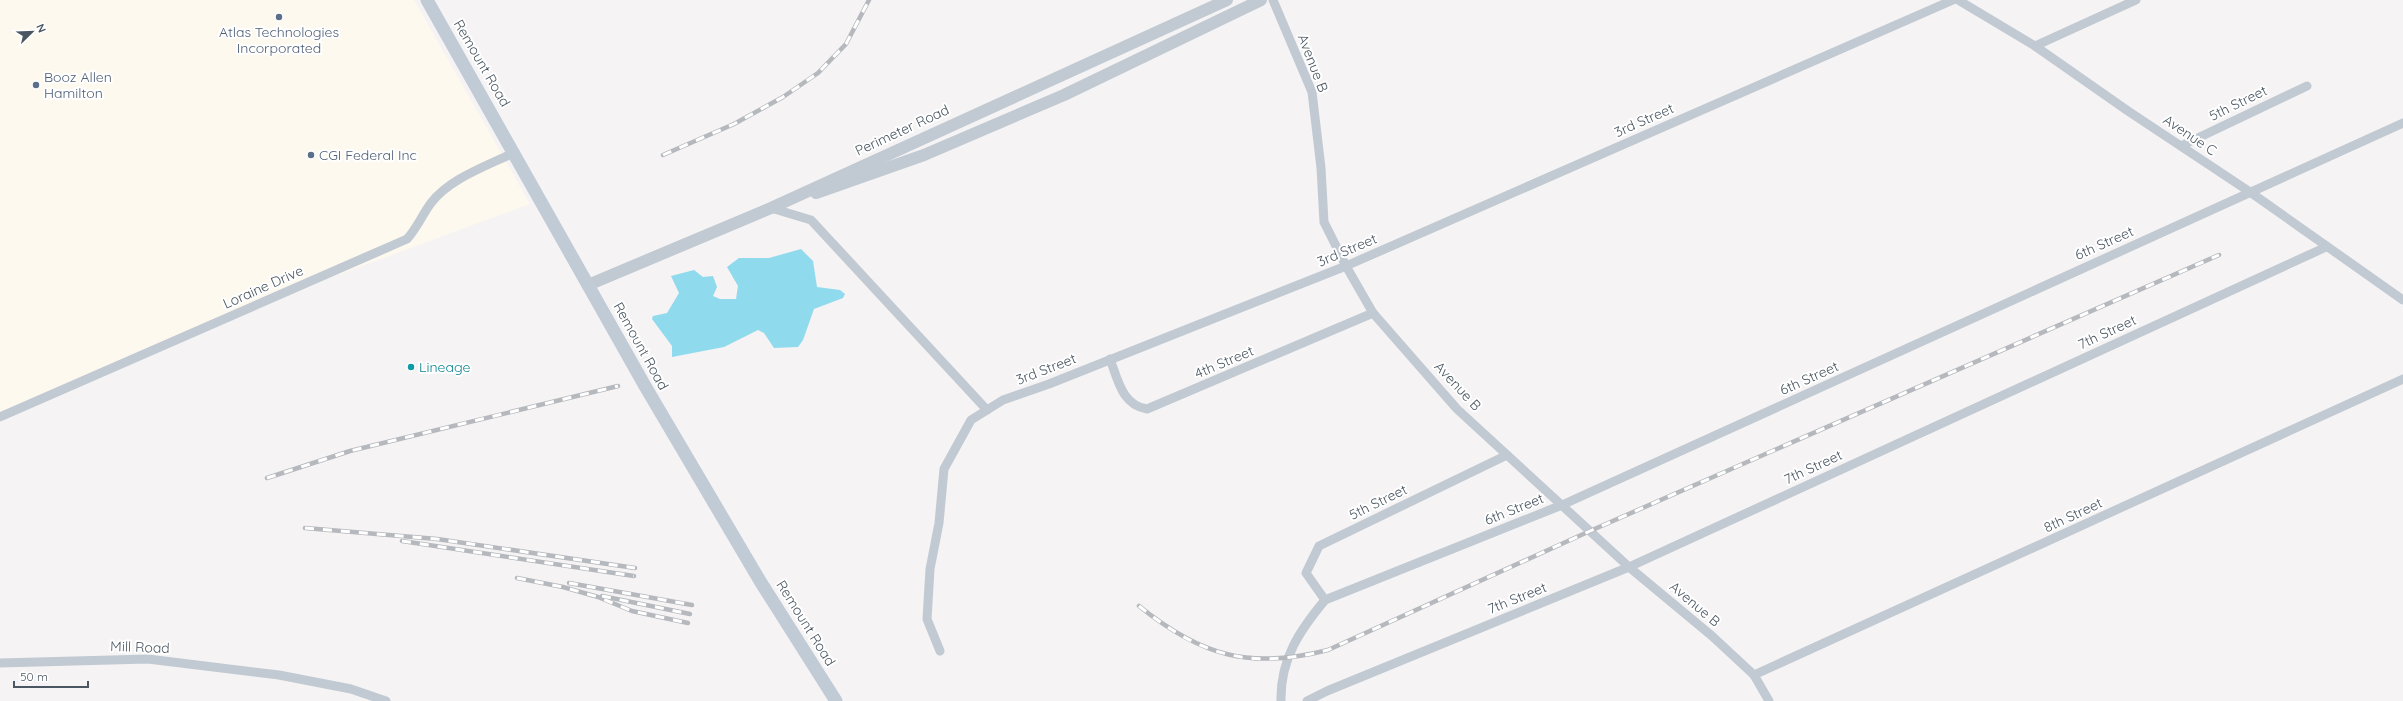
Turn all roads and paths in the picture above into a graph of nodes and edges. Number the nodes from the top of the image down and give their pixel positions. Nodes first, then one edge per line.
1 (428, 0) edge
2 (1227, 0) edge
3 (1261, 0) edge
4 (1274, 0) edge
5 (1953, 0) edge
6 (1958, 0) edge
7 (2136, 0) edge
8 (2036, 46) junction
9 (2307, 86) dead end
10 (993, 105) junction
11 (1002, 121) junction
12 (2403, 123) edge
13 (2181, 146) junction
14 (515, 152) junction
15 (2250, 192) junction
16 (784, 201) junction
17 (771, 208) junction
18 (2326, 247) junction
19 (1346, 266) junction
20 (588, 285) junction
21 (2403, 300) edge
22 (1374, 313) junction
23 (1110, 359) junction
24 (2403, 379) edge
25 (987, 410) junction
26 (0, 417) edge
27 (1507, 455) junction
28 (1562, 505) junction
29 (1629, 567) junction
30 (1325, 600) junction
31 (940, 651) dead end
32 (0, 663) edge
33 (1754, 676) junction
34 (386, 701) edge
35 (836, 701) edge
36 (1281, 701) edge
37 (1307, 701) edge
38 (1769, 701) edge

1 - 14 main road, Remount Road
2 - 10 street, Perimeter Road
3 - 11 street
4 - 19 street, Avenue B
5 - 19 street, 3rd Street
6 - 8 street, Avenue C
7 - 8 street
8 - 13 street, Avenue C
9 - 13 street, 5th Street
10 - 11 street
10 - 16 street, Perimeter Road
11 - 16 street
12 - 15 street, 6th Street
13 - 15 street, Avenue C
14 - 20 main road, Remount Road
14 - 26 street, Loraine Drive
15 - 18 street, Avenue C
15 - 28 street, 6th Street
16 - 17 street, Perimeter Road
17 - 20 street, Perimeter Road
17 - 25 street
18 - 21 street, Avenue C
18 - 29 street, 7th Street
19 - 22 street, Avenue B
19 - 23 street, 3rd Street
20 - 35 main road, Remount Road
22 - 23 street, 4th Street
22 - 27 street, Avenue B
23 - 25 street, 3rd Street
24 - 33 street, 8th Street
25 - 31 street, 3rd Street
27 - 28 street, Avenue B
27 - 30 street, 5th Street
28 - 29 street, Avenue B
28 - 30 street, 6th Street
29 - 33 street, Avenue B
29 - 37 street, 7th Street
30 - 36 street, 6th Street
32 - 34 street, Mill Road
33 - 38 street, Avenue B

